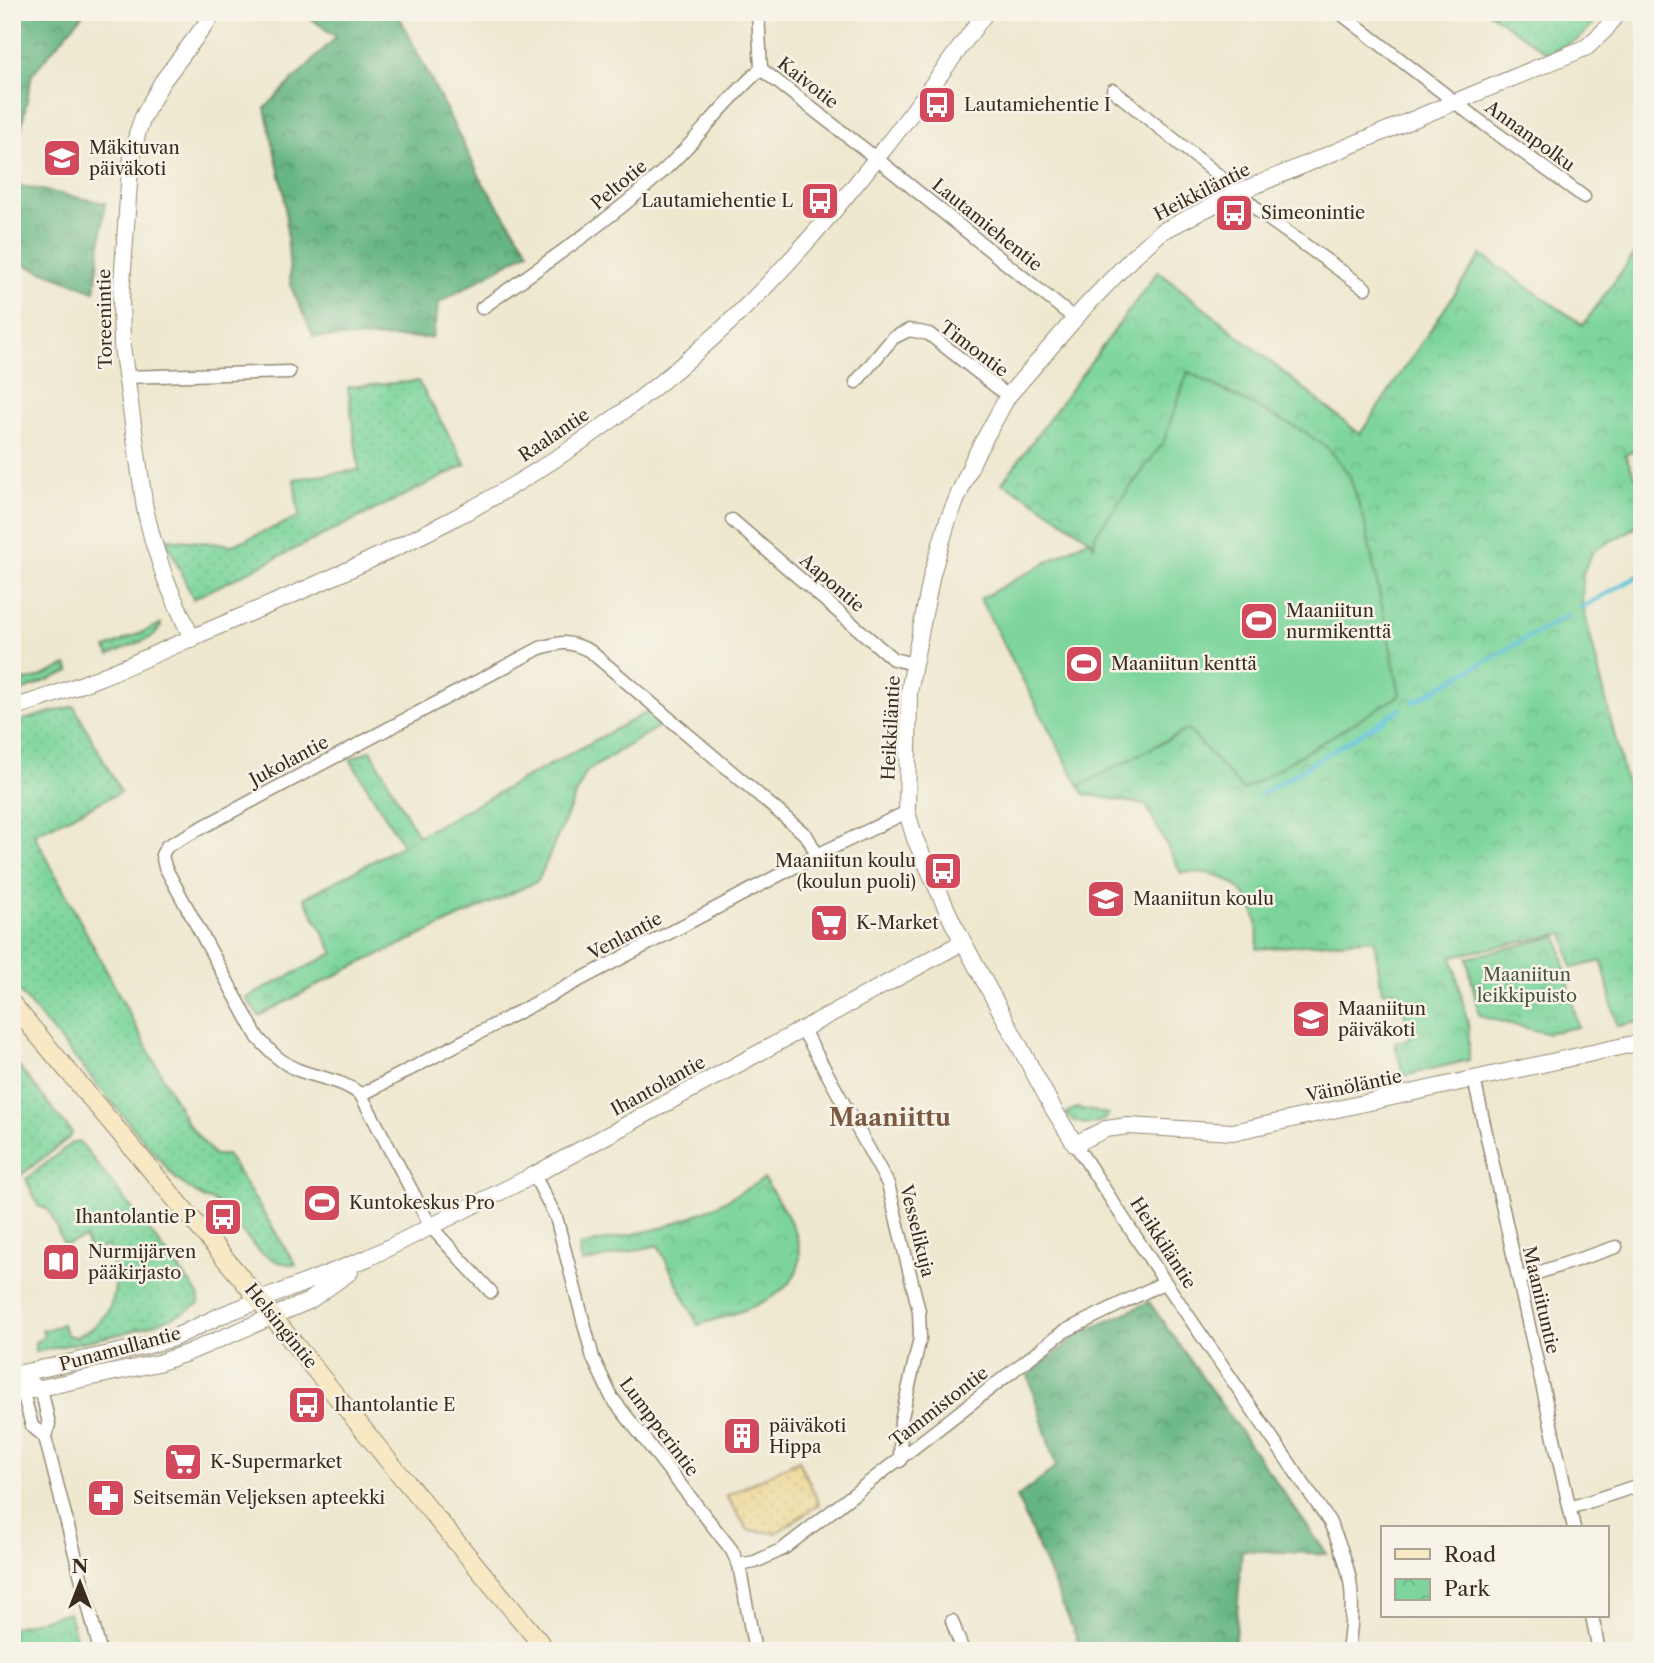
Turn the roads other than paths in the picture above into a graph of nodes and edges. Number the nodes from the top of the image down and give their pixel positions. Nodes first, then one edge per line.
1 (215, 12) edge
2 (758, 12) edge
3 (986, 12) edge
4 (1339, 12) edge
5 (1618, 12) edge
6 (761, 69) junction
7 (1113, 90) dead end
8 (1456, 102) junction
9 (877, 159) junction
10 (1239, 192) junction
11 (1584, 197) dead end
12 (1365, 288) dead end
13 (482, 308) dead end
14 (1075, 319) junction
15 (289, 372) dead end
16 (125, 377) junction
17 (856, 382) dead end
18 (1008, 396) junction
19 (733, 520) dead end
20 (192, 639) junction
21 (914, 664) junction
22 (12, 708) edge
23 (907, 812) junction
24 (817, 855) junction
25 (963, 942) junction
26 (12, 1004) edge
27 (802, 1028) junction
28 (1642, 1042) edge
29 (1474, 1079) junction
30 (360, 1095) junction
31 (1075, 1144) junction
32 (534, 1175) junction
33 (431, 1227) junction
34 (1616, 1247) dead end
35 (368, 1258) junction
36 (1518, 1279) junction
37 (1165, 1282) junction
38 (491, 1292) dead end
39 (260, 1301) junction
40 (273, 1316) junction
41 (15, 1375) edge
42 (41, 1388) junction
43 (17, 1393) edge
44 (46, 1437) junction
45 (900, 1461) junction
46 (1642, 1484) edge
47 (1570, 1508) junction
48 (1574, 1526) edge
49 (739, 1565) junction
50 (1592, 1618) edge
51 (952, 1622) dead end
52 (100, 1651) edge
53 (547, 1651) edge
54 (755, 1651) edge
55 (964, 1651) edge
56 (1348, 1651) edge
57 (1599, 1651) edge

1 - 16 street, Toreenintie
2 - 6 street, Kaivotie
3 - 9 street, Raalantie
4 - 8 street, Annanpolku
5 - 8 street, Heikkiläntie
6 - 9 street, Kaivotie
6 - 13 street, Peltotie
7 - 10 street
8 - 10 street, Heikkiläntie
8 - 11 street, Annanpolku
9 - 14 street, Lautamiehentie
9 - 20 street, Raalantie
10 - 12 street
10 - 14 street, Heikkiläntie
14 - 18 street, Heikkiläntie
15 - 16 street
16 - 20 street, Toreenintie
17 - 18 street, Timontie
18 - 21 street, Heikkiläntie
19 - 21 street, Aapontie
20 - 22 street, Raalantie
21 - 23 street, Heikkiläntie
23 - 24 street, Venlantie
23 - 25 street, Heikkiläntie
24 - 30 street, Venlantie
24 - 30 street, Jukolantie
25 - 27 street, Ihantolantie
25 - 31 street, Heikkiläntie
26 - 39 main road, Helsingintie
27 - 32 street, Ihantolantie
27 - 45 street, Vesselikuja
28 - 29 street, Väinöläntie
29 - 31 street, Väinöläntie
29 - 36 street, Maaniituntie
30 - 33 street
31 - 37 street, Heikkiläntie
32 - 33 street, Ihantolantie
32 - 49 street, Lumpperintie
33 - 35 street, Ihantolantie
33 - 38 street
34 - 36 street
35 - 39 street, Ihantolantie
35 - 40 street, Ihantolantie
36 - 47 street, Maaniituntie
37 - 45 street, Tammistontie
37 - 56 street, Heikkiläntie
39 - 40 main road, Helsingintie
39 - 41 street, Punamullantie
40 - 42 street, Punamullantie
40 - 53 main road, Helsingintie
41 - 42 street
41 - 43 street
42 - 43 street, Punamullantie
42 - 44 street
43 - 44 street
44 - 52 street
45 - 49 street, Tammistontie
46 - 47 street
47 - 48 street, Maaniituntie
49 - 54 street, Lumpperintie
50 - 57 street
51 - 55 street

